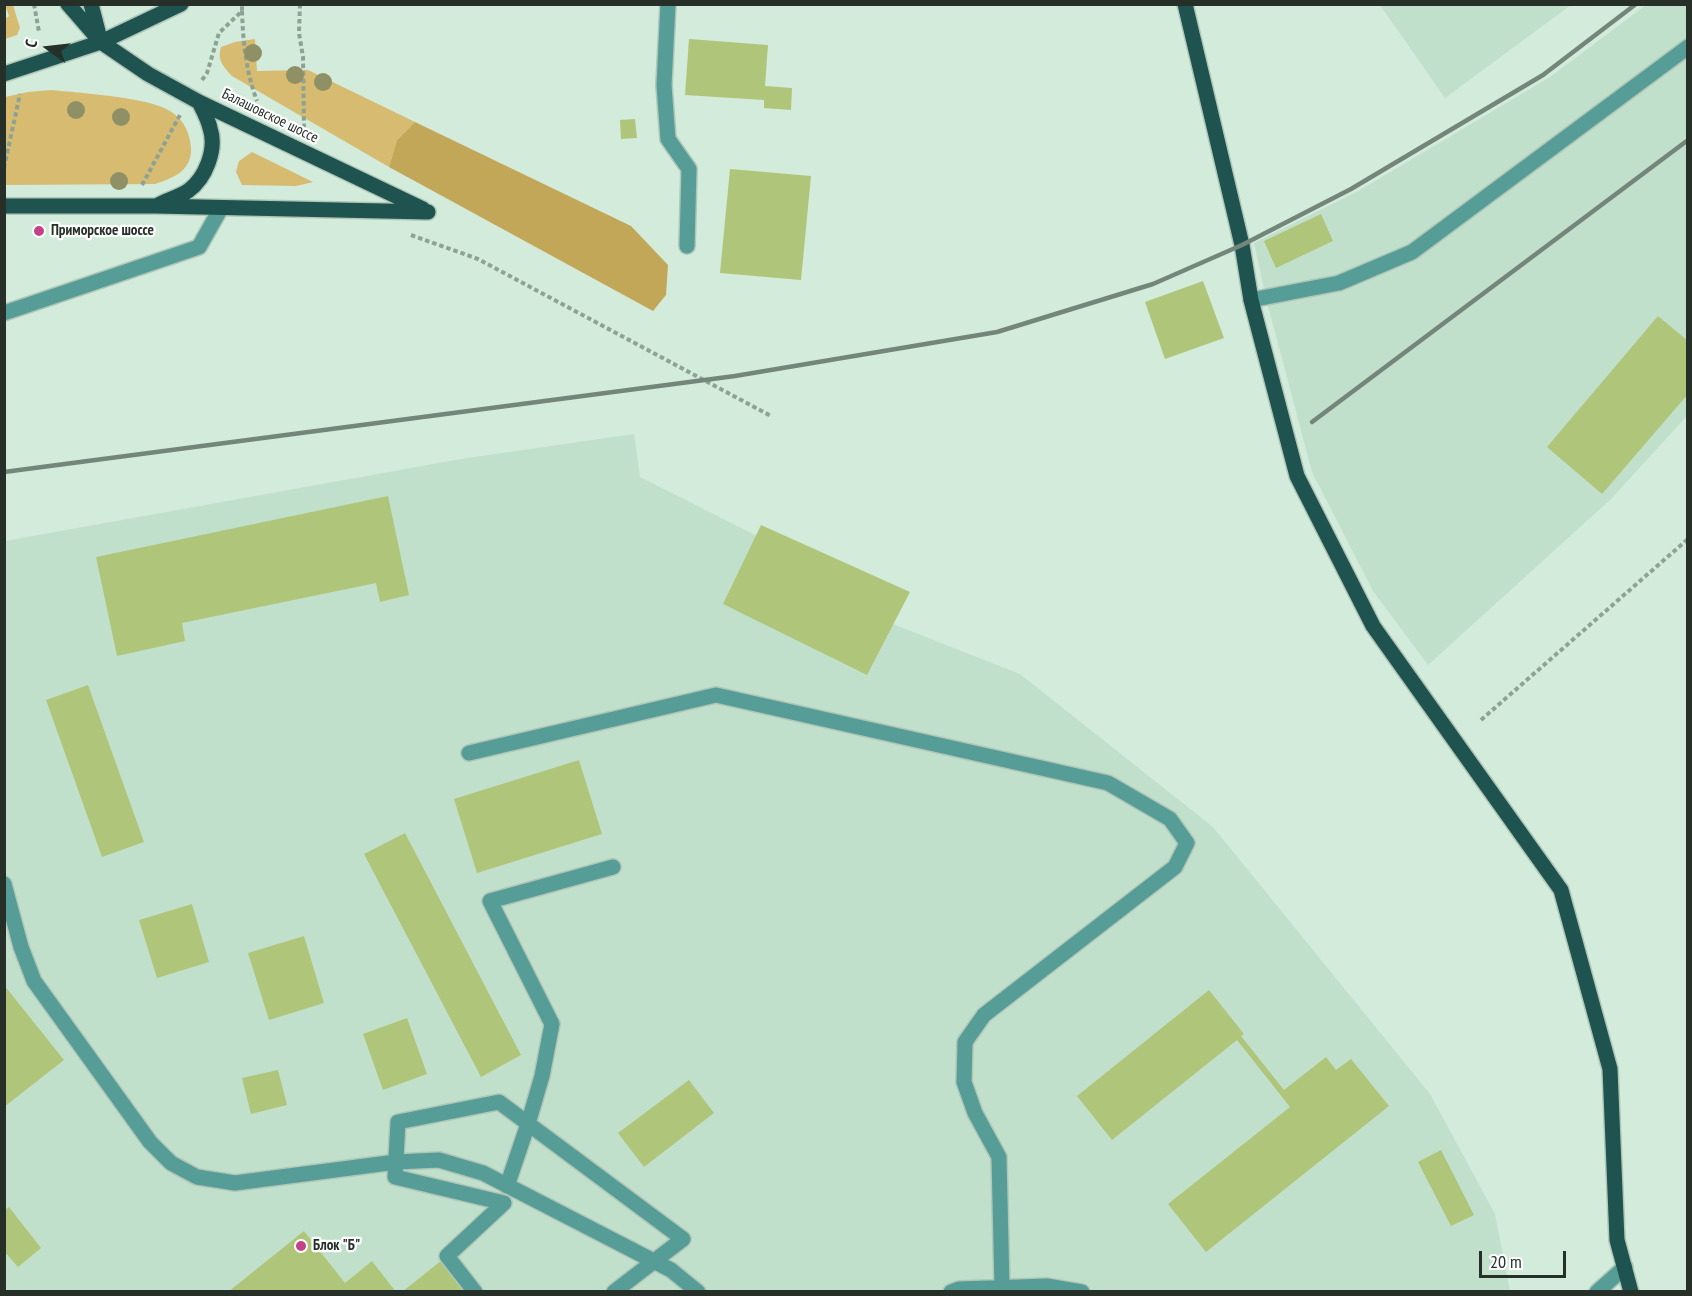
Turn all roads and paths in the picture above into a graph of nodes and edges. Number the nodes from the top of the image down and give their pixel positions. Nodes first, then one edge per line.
1 (34, 4) edge
2 (68, 4) edge
3 (91, 4) edge
4 (181, 4) edge
5 (243, 4) edge
6 (300, 4) edge
7 (668, 4) edge
8 (1185, 4) edge
9 (242, 11) junction
10 (39, 32) dead end
11 (101, 42) junction
12 (1688, 48) edge
13 (4, 74) edge
14 (20, 94) dead end
15 (195, 99) junction
16 (257, 101) dead end
17 (304, 127) dead end
18 (4, 168) edge
19 (142, 185) dead end
20 (4, 206) edge
21 (155, 206) junction
22 (221, 208) junction
23 (404, 233) dead end
24 (687, 246) dead end
25 (1251, 300) junction
26 (4, 313) edge
27 (771, 416) dead end
28 (1688, 539) edge
29 (1481, 720) dead end
30 (470, 753) dead end
31 (613, 867) dead end
32 (4, 884) edge
33 (528, 1124) junction
34 (396, 1162) junction
35 (507, 1185) junction
36 (654, 1261) junction
37 (1625, 1267) junction
38 (1002, 1287) junction
39 (475, 1292) edge
40 (614, 1292) edge
41 (698, 1292) edge
42 (951, 1292) edge
43 (1082, 1292) edge
44 (1597, 1292) edge
45 (1631, 1292) edge

1 - 10 path
2 - 11 main road, Балашовское шоссе
3 - 11 main road
4 - 11 main road
5 - 9 path
6 - 17 path
7 - 24 lane
8 - 25 main road
9 - 15 path
9 - 16 path
11 - 13 main road
11 - 15 main road, Балашовское шоссе
12 - 25 lane
14 - 18 path
15 - 19 path
15 - 21 main road
15 - 22 main road, Балашовское шоссе
20 - 21 main road
21 - 22 main road
22 - 26 lane
23 - 27 path
25 - 37 main road
28 - 29 path
30 - 38 lane
31 - 33 lane
32 - 34 lane
33 - 34 lane
33 - 35 lane
33 - 36 lane
34 - 35 lane
34 - 39 lane
35 - 36 lane
36 - 40 lane
36 - 41 lane
37 - 44 lane
37 - 45 main road
38 - 42 lane
38 - 43 lane

